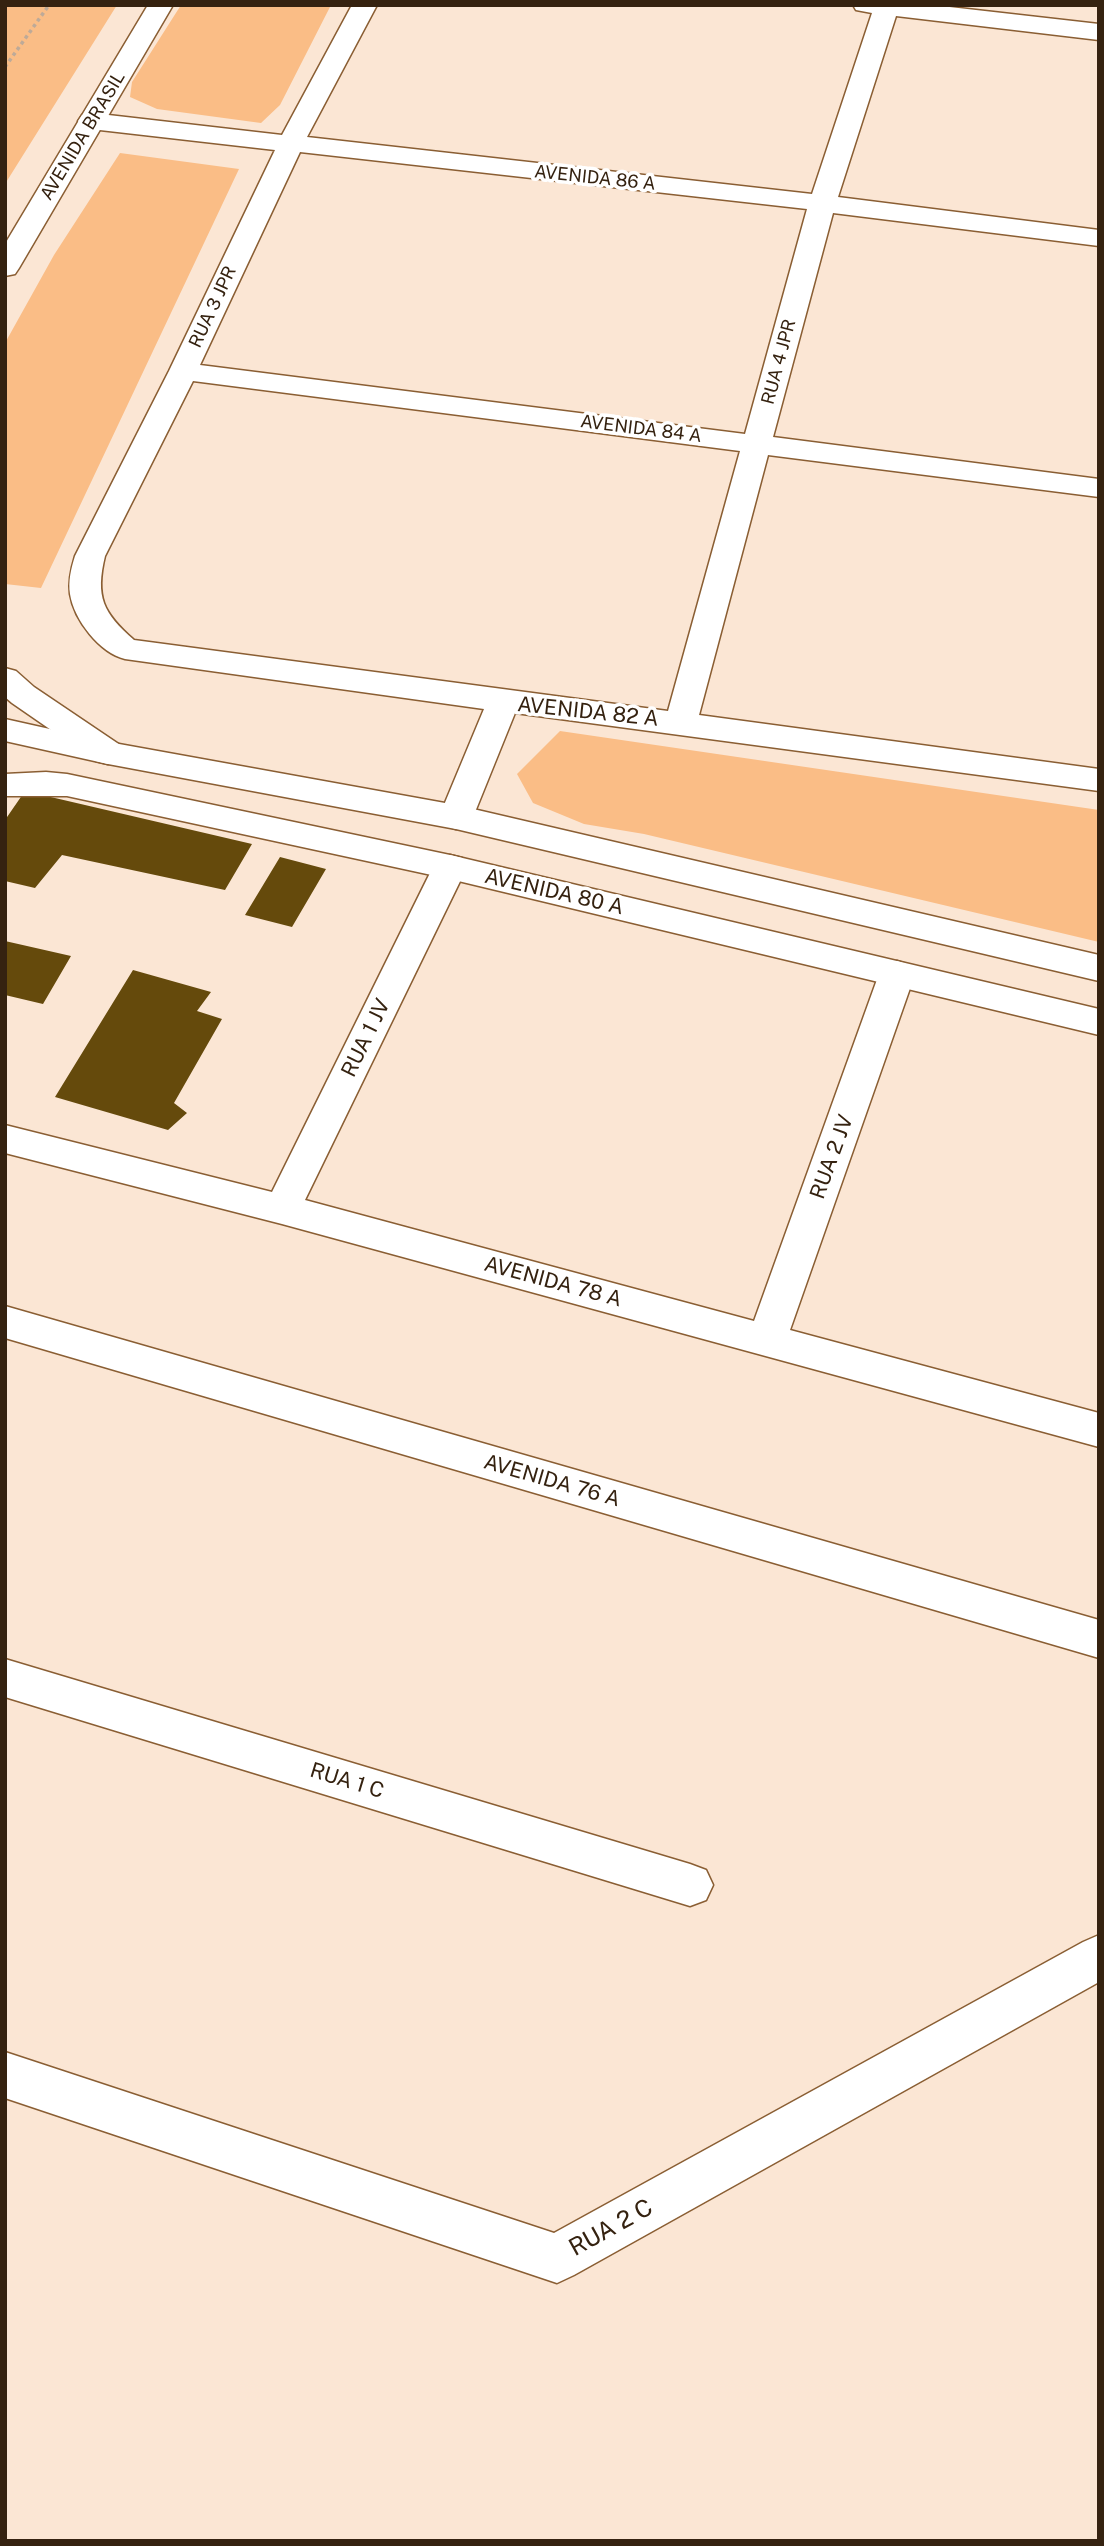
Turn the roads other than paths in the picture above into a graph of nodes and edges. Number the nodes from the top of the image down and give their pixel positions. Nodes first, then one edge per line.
1 (161, 5) edge
2 (366, 5) edge
3 (879, 6) edge
4 (1099, 32) edge
5 (91, 121) junction
6 (291, 143) junction
7 (822, 203) junction
8 (1099, 238) edge
9 (5, 268) edge
10 (183, 371) junction
11 (757, 444) junction
12 (1099, 488) edge
13 (92, 615) joint
14 (5, 679) edge
15 (503, 703) junction
16 (681, 722) junction
17 (5, 730) edge
18 (107, 753) junction
19 (1099, 780) edge
20 (5, 785) edge
21 (456, 817) junction
22 (450, 867) junction
23 (1099, 968) edge
24 (897, 974) junction
25 (1099, 1022) edge
26 (5, 1139) edge
27 (282, 1209) junction
28 (5, 1322) edge
29 (766, 1340) junction
30 (1099, 1430) edge
31 (1099, 1639) edge
32 (5, 1678) edge
33 (690, 1885) dead end
34 (1099, 1957) edge
35 (5, 2075) edge

1 - 5 street, AVENIDA BRASIL
2 - 6 street, RUA 3 JPR
3 - 4 street
3 - 7 street, RUA 4 JPR
5 - 6 street, AVENIDA 86 A
5 - 9 street, AVENIDA BRASIL
6 - 7 street, AVENIDA 86 A
6 - 10 street, RUA 3 JPR
7 - 8 street, AVENIDA 86 A
7 - 11 street, RUA 4 JPR
10 - 11 street, AVENIDA 84 A
10 - 13 street, RUA 3 JPR
11 - 12 street, AVENIDA 84 A
11 - 16 street, RUA 4 JPR
13 - 15 street, AVENIDA 82 A
14 - 18 street
15 - 16 street, AVENIDA 82 A
15 - 21 street
16 - 19 street, AVENIDA 82 A
17 - 18 street
18 - 21 street
20 - 22 street, AVENIDA 80 A
21 - 23 street
22 - 24 street, AVENIDA 80 A
22 - 27 street, RUA 1 JV
24 - 25 street, AVENIDA 80 A
24 - 29 street, RUA 2 JV
26 - 27 street, AVENIDA 78 A
27 - 29 street, AVENIDA 78 A
28 - 31 street, AVENIDA 76 A
29 - 30 street, AVENIDA 78 A
32 - 33 street, RUA 1 C
34 - 35 street, RUA 2 C

